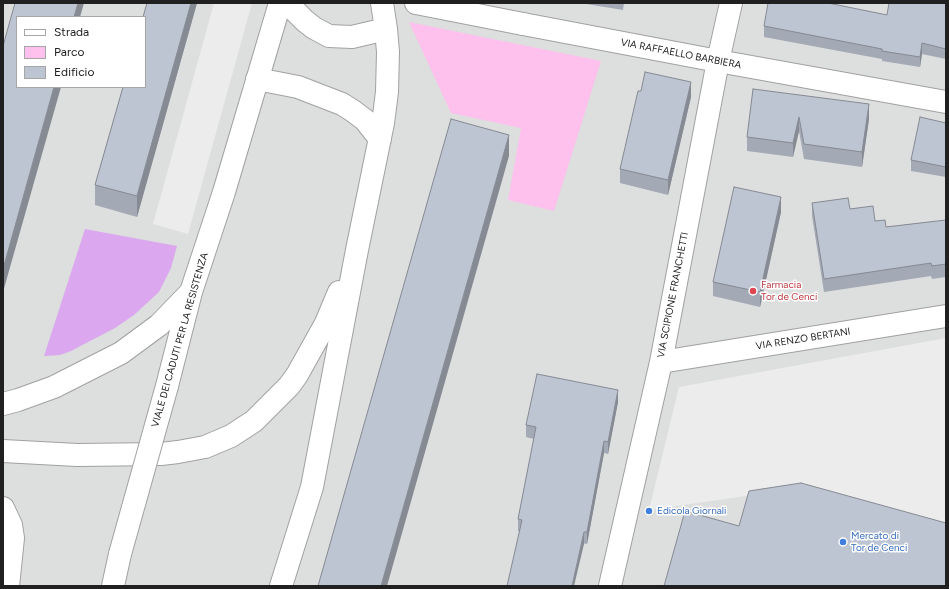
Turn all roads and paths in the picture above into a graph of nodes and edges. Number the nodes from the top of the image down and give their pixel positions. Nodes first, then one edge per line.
1 (280, 3) edge
2 (287, 3) edge
3 (382, 3) edge
4 (416, 3) edge
5 (731, 3) edge
6 (386, 29) junction
7 (718, 61) junction
8 (257, 79) junction
9 (946, 102) edge
10 (380, 139) junction
11 (357, 250) junction
12 (191, 292) junction
13 (946, 316) edge
14 (661, 362) junction
15 (3, 404) edge
16 (3, 451) edge
17 (3, 508) edge
18 (8, 586) edge
19 (113, 586) edge
20 (281, 586) edge
21 (610, 586) edge

1 - 8 street, VIALE DEI CADUTI PER LA RESISTENZA
2 - 6 street
3 - 6 street
4 - 7 street, VIA RAFFAELLO BARBIERA
5 - 7 street, VIA SCIPIONE FRANCHETTI
6 - 10 street
7 - 9 street, VIA RAFFAELLO BARBIERA
7 - 14 street, VIA SCIPIONE FRANCHETTI
8 - 10 street
8 - 12 street, VIALE DEI CADUTI PER LA RESISTENZA
10 - 11 street
11 - 16 street
11 - 20 street
12 - 15 street
12 - 19 street, VIALE DEI CADUTI PER LA RESISTENZA, bridge
13 - 14 street, VIA RENZO BERTANI
14 - 21 street, VIA SCIPIONE FRANCHETTI
17 - 18 street

